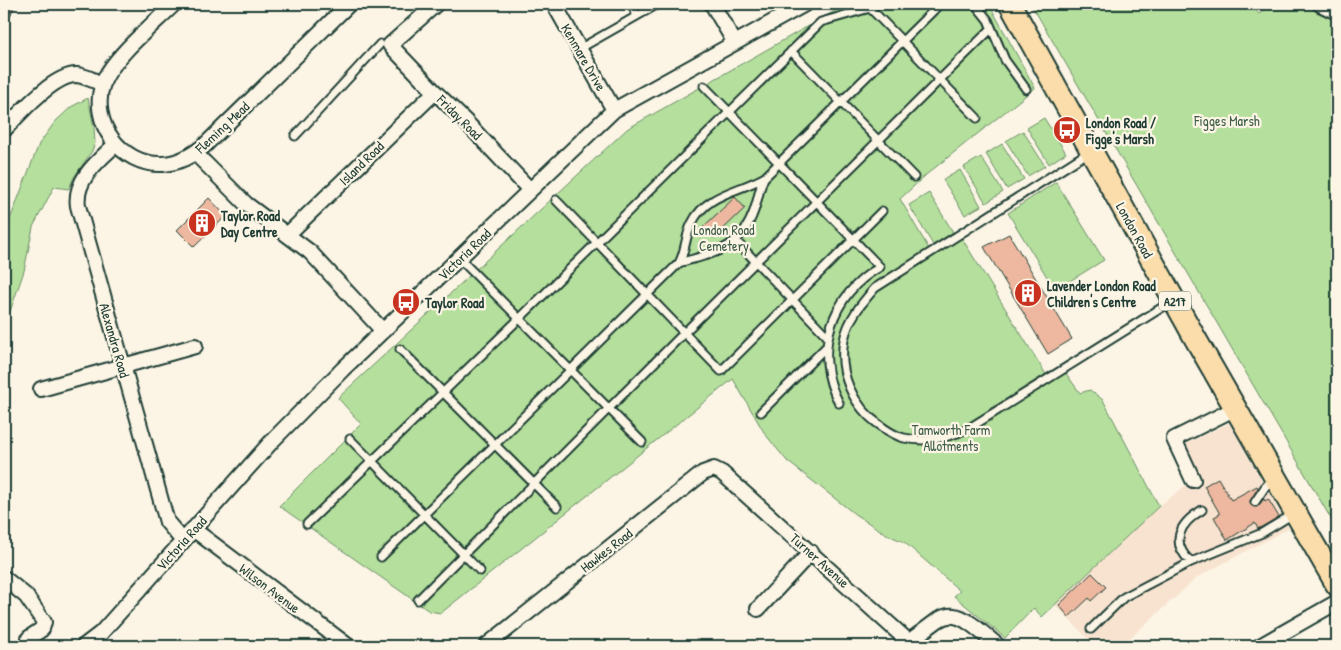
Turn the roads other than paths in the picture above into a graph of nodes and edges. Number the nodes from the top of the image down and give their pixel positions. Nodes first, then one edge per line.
1 (174, 4) edge
2 (349, 4) edge
3 (436, 4) edge
4 (554, 4) edge
5 (631, 4) edge
6 (658, 4) edge
7 (712, 4) edge
8 (805, 4) edge
9 (940, 4) edge
10 (975, 4) edge
11 (1010, 4) edge
12 (1320, 4) edge
13 (1337, 12) edge
14 (637, 15) junction
15 (991, 29) junction
16 (902, 42) junction
17 (735, 43) junction
18 (385, 45) junction
19 (579, 49) junction
20 (790, 51) junction
21 (939, 80) junction
22 (103, 84) junction
23 (704, 86) dead end
24 (1026, 89) dead end
25 (435, 92) junction
26 (841, 102) junction
27 (614, 110) junction
28 (729, 112) junction
29 (977, 118) dead end
30 (4, 130) edge
31 (295, 136) dead end
32 (878, 140) junction
33 (115, 145) junction
34 (1092, 150) junction
35 (195, 152) junction
36 (779, 163) junction
37 (765, 176) junction
38 (914, 177) dead end
39 (530, 190) junction
40 (556, 200) dead end
41 (817, 201) junction
42 (882, 211) dead end
43 (287, 234) junction
44 (854, 239) junction
45 (736, 241) junction
46 (596, 243) junction
47 (459, 258) junction
48 (756, 262) junction
49 (678, 264) junction
50 (647, 294) junction
51 (792, 300) junction
52 (1176, 303) junction
53 (519, 318) junction
54 (383, 331) junction
55 (684, 333) junction
56 (828, 337) junction
57 (195, 346) dead end
58 (826, 347) junction
59 (400, 349) dead end
60 (123, 366) junction
61 (569, 370) junction
62 (41, 389) dead end
63 (443, 392) junction
64 (839, 403) dead end
65 (1236, 408) junction
66 (609, 409) junction
67 (761, 412) dead end
68 (350, 440) dead end
69 (642, 442) dead end
70 (495, 444) junction
71 (372, 462) junction
72 (1274, 477) junction
73 (730, 479) joint
74 (1193, 480) dead end
75 (535, 484) junction
76 (1255, 502) dead end
77 (557, 507) dead end
78 (1202, 510) dead end
79 (1295, 512) junction
80 (424, 514) junction
81 (307, 524) dead end
82 (193, 529) junction
83 (183, 541) junction
84 (811, 552) junction
85 (463, 554) junction
86 (381, 557) dead end
87 (1191, 562) junction
88 (480, 571) dead end
89 (4, 578) edge
90 (1337, 585) edge
91 (418, 600) dead end
92 (1337, 602) edge
93 (758, 609) dead end
94 (1091, 630) dead end
95 (29, 638) dead end
96 (906, 644) edge
97 (84, 646) edge
98 (348, 646) edge
99 (486, 646) edge
100 (998, 646) edge
101 (1260, 646) edge

1 - 22 street
2 - 35 street, Fleming Mead
3 - 18 street
4 - 19 street, Kenmare Drive
5 - 14 lane
6 - 14 lane
7 - 17 street
8 - 17 street, Victoria Road
9 - 16 lane
10 - 15 lane
11 - 34 main road, London Road / A217
12 - 13 street
14 - 19 lane
15 - 21 lane
15 - 24 lane
16 - 20 lane
16 - 21 lane
16 - 26 lane
17 - 27 street, Victoria Road
18 - 25 street, Friday Road
18 - 31 lane
19 - 27 street, Kenmare Drive
20 - 26 lane
20 - 28 lane
21 - 29 lane
21 - 32 lane
22 - 30 street
22 - 33 street
23 - 28 lane
25 - 39 street, Friday Road
25 - 43 street, Island Road
26 - 32 lane
26 - 36 lane
27 - 39 street, Victoria Road
28 - 36 lane
28 - 46 lane
32 - 38 lane
32 - 41 lane
33 - 35 street, Fleming Mead
33 - 60 street, Alexandra Road
34 - 52 main road, London Road / A217
34 - 52 lane
35 - 43 street
36 - 37 lane
36 - 41 lane
37 - 45 lane
37 - 49 lane
39 - 47 street, Victoria Road
40 - 46 lane
41 - 44 lane
41 - 48 lane
42 - 44 lane
43 - 54 street
44 - 51 lane
44 - 56 lane
45 - 48 lane
45 - 49 lane
46 - 50 lane
46 - 53 lane
47 - 53 lane
47 - 54 street, Victoria Road
48 - 51 lane
48 - 55 lane
49 - 50 lane
50 - 55 lane
50 - 61 lane
51 - 55 lane
51 - 56 lane
52 - 65 main road, London Road / A217
53 - 61 lane
53 - 63 lane
54 - 82 street, Victoria Road
55 - 66 lane
56 - 58 lane
57 - 60 street
58 - 64 lane
58 - 67 lane
59 - 63 lane
60 - 62 street
60 - 83 street, Alexandra Road
61 - 66 lane
61 - 70 lane
63 - 70 lane
63 - 71 lane
65 - 72 main road, London Road / A217
65 - 74 street
66 - 69 lane
66 - 75 lane
68 - 71 lane
70 - 75 lane
70 - 80 lane
71 - 80 lane
71 - 81 lane
72 - 76 lane
72 - 79 main road, London Road / A217
73 - 84 street, Turner Avenue
73 - 99 street, Hawkes Road
75 - 77 lane
75 - 85 lane
78 - 87 lane
79 - 87 lane
79 - 90 main road, London Road / A217
80 - 85 lane
80 - 86 lane
82 - 83 street, Victoria Road
82 - 98 street, Wilson Avenue
83 - 97 street, Victoria Road
84 - 93 street
84 - 96 street, Turner Avenue
85 - 88 lane
85 - 91 lane
87 - 94 lane
89 - 95 street
92 - 101 street
96 - 100 street

